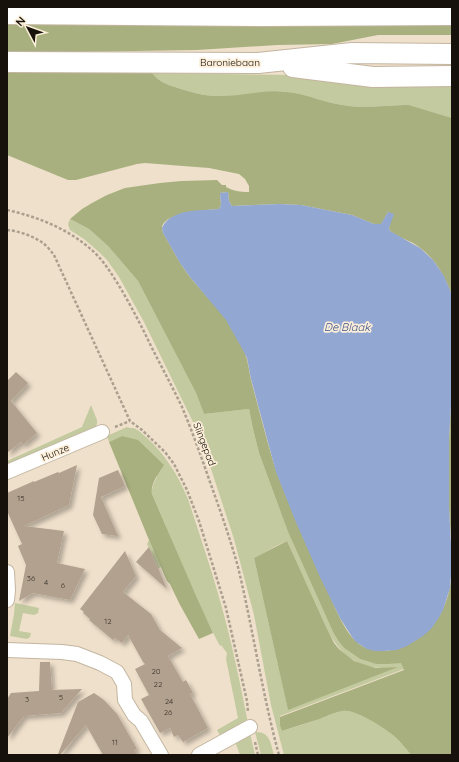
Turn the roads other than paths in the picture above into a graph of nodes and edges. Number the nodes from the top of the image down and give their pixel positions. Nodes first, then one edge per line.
1 (7, 14) edge
2 (452, 15) edge
3 (452, 54) edge
4 (7, 62) edge
5 (258, 63) junction
6 (452, 76) edge
7 (102, 432) dead end
8 (7, 472) edge
9 (7, 572) edge
10 (7, 600) edge
11 (7, 650) edge
12 (250, 727) road end
13 (161, 755) edge
14 (199, 755) edge

1 - 2 main road
3 - 5 main road, Baroniebaan
4 - 5 main road, Baroniebaan
5 - 6 main road
7 - 8 street, Hunze
9 - 10 street
11 - 13 street
12 - 14 street

